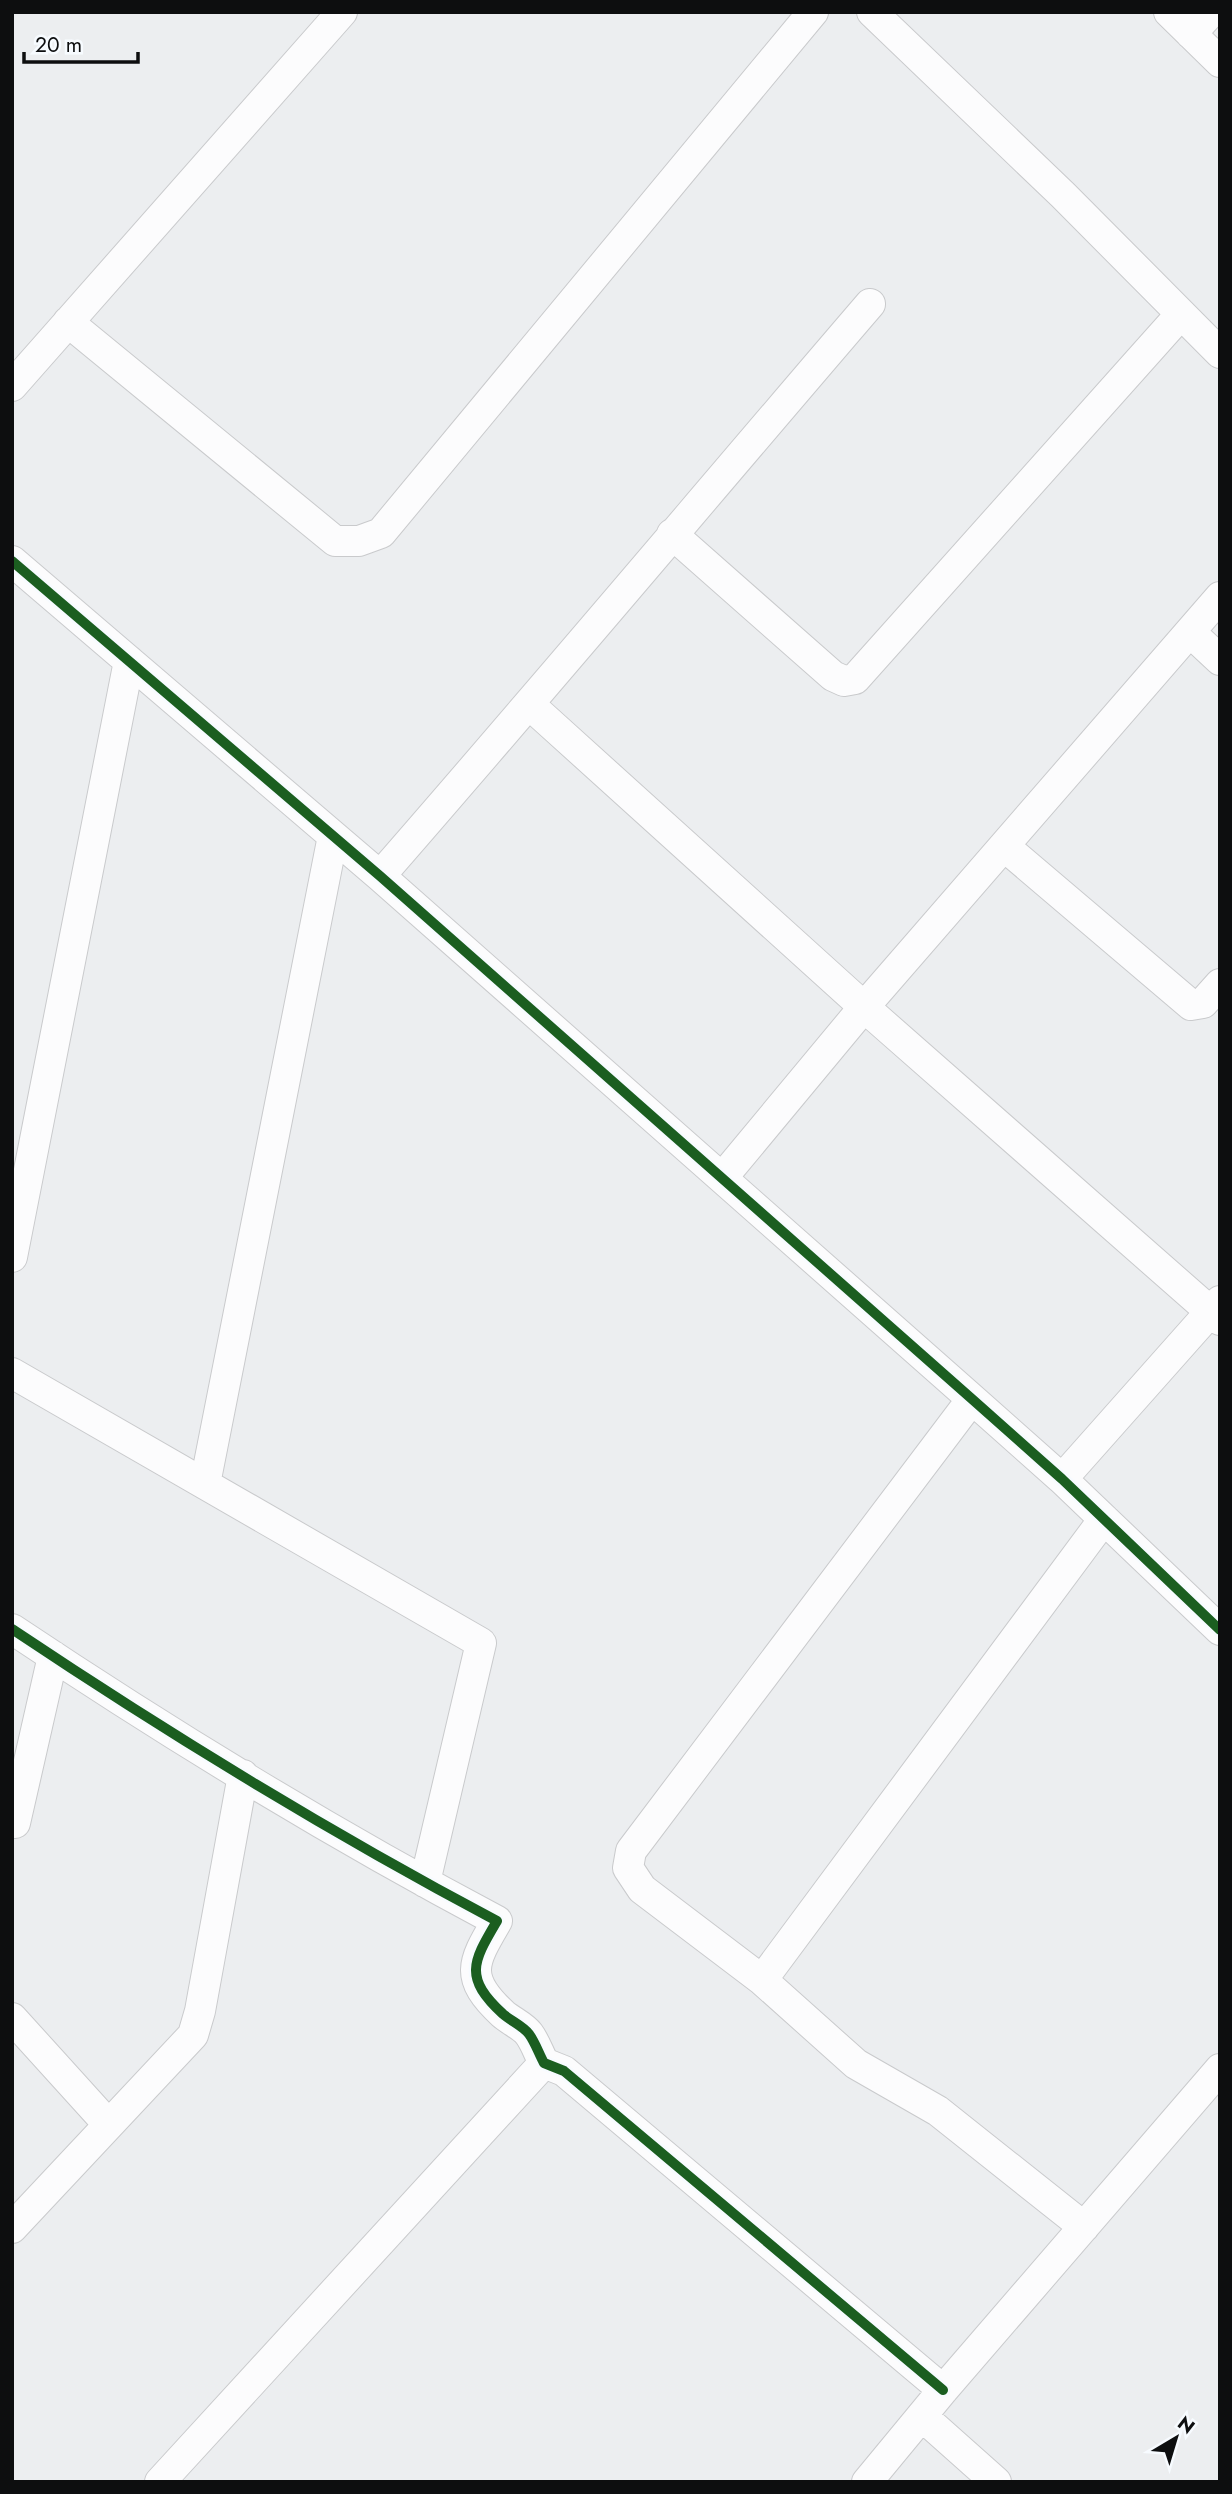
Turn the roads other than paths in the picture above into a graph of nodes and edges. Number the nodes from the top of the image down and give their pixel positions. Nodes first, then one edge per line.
1 (342, 12) edge
2 (813, 12) edge
3 (872, 12) edge
4 (1169, 12) edge
5 (1211, 12) edge
6 (1191, 34) junction
7 (1220, 62) edge
8 (870, 304) dead end
9 (1181, 314) junction
10 (68, 322) junction
11 (1220, 354) edge
12 (12, 386) edge
13 (672, 534) junction
14 (12, 561) edge
15 (1220, 597) edge
16 (1190, 632) junction
17 (1220, 660) edge
18 (129, 661) junction
19 (530, 705) junction
20 (333, 836) junction
21 (1004, 846) junction
22 (380, 876) junction
23 (1220, 984) edge
24 (864, 1007) junction
25 (722, 1178) junction
26 (12, 1256) edge
27 (1217, 1311) edge
28 (12, 1373) edge
29 (972, 1399) junction
30 (1062, 1479) junction
31 (205, 1484) junction
32 (1104, 1519) junction
33 (12, 1629) edge
34 (1220, 1630) edge
35 (53, 1656) junction
36 (243, 1775) junction
37 (15, 1823) dead end
38 (425, 1882) junction
39 (762, 1980) junction
40 (12, 2018) edge
41 (544, 2063) junction
42 (1220, 2069) edge
43 (108, 2124) junction
44 (1084, 2227) junction
45 (12, 2228) edge
46 (943, 2390) junction
47 (923, 2417) junction
48 (160, 2482) edge
49 (867, 2482) edge
50 (996, 2482) edge

1 - 10 street
2 - 10 street
3 - 9 street
4 - 6 street
5 - 6 street
6 - 7 street
8 - 13 street
9 - 11 street
9 - 13 street
10 - 12 street
13 - 19 street
14 - 18 street
15 - 16 street
16 - 17 street
16 - 21 street
18 - 20 street
18 - 26 street
19 - 22 street
19 - 24 street
20 - 22 street
20 - 31 street
21 - 23 street
21 - 24 street
22 - 25 street
24 - 25 street
24 - 27 street
25 - 29 street
27 - 30 street
28 - 31 street
29 - 30 street
29 - 39 street
30 - 32 street
31 - 38 street
32 - 34 street
32 - 39 street
33 - 35 street
35 - 36 street
35 - 37 street
36 - 38 street
36 - 43 street
38 - 41 street
39 - 44 street
40 - 43 street
41 - 46 street
41 - 48 street
42 - 44 street
43 - 45 street
44 - 46 street
46 - 47 street
47 - 49 street
47 - 50 street

